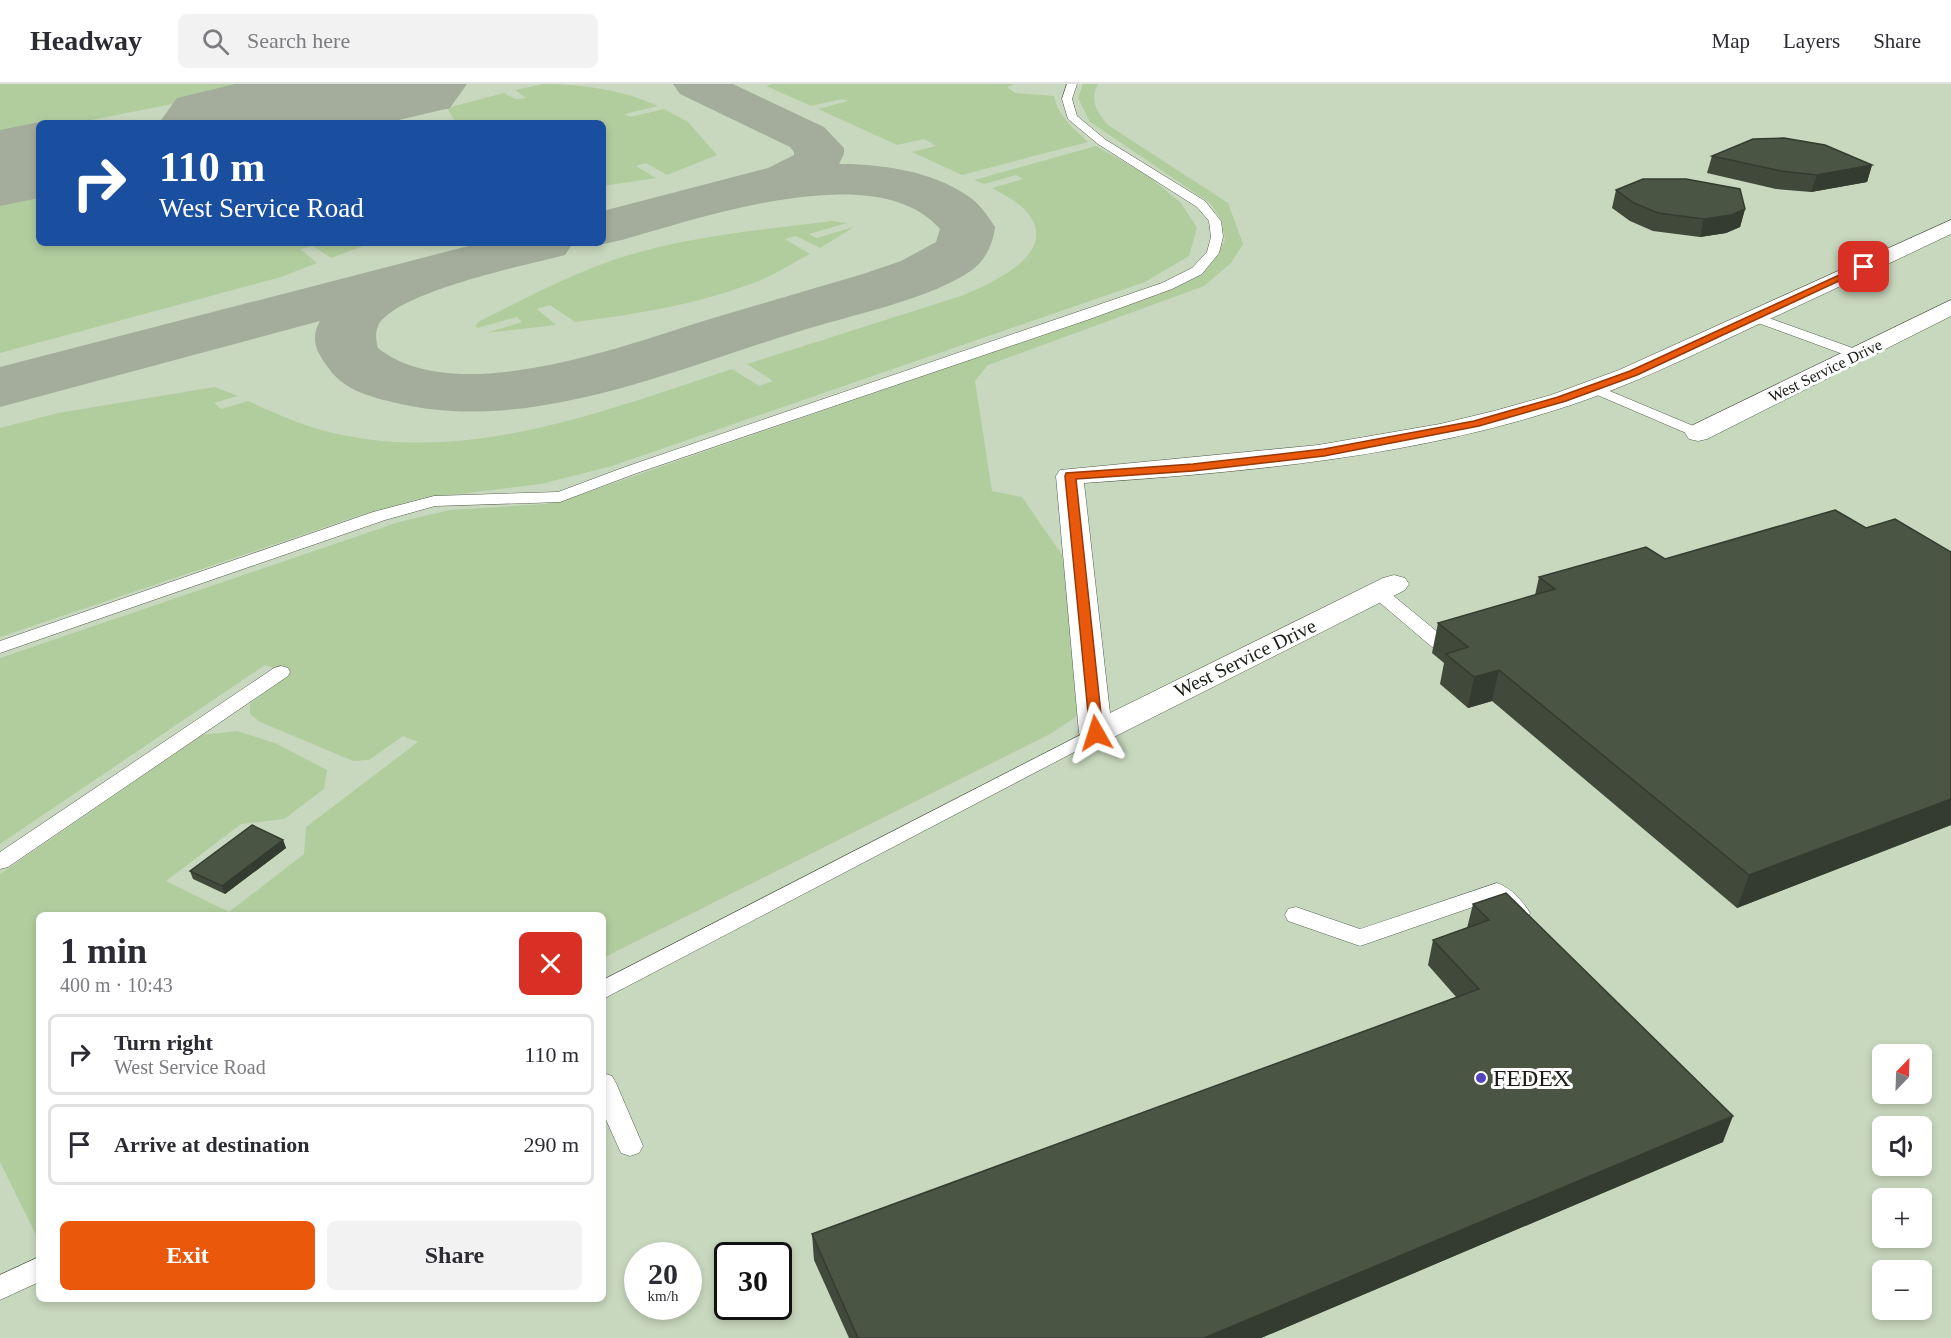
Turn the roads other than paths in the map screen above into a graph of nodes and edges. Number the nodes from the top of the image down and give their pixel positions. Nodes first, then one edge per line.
1 (1072, 84) edge
2 (1951, 226) edge
3 (1951, 307) edge
4 (1755, 317) junction
5 (1856, 354) junction
6 (1593, 388) junction
7 (1698, 433) joint
8 (1386, 588) joint
9 (1439, 643) dead end
10 (0, 647) edge
11 (281, 672) dead end
12 (1096, 733) junction
13 (0, 862) edge
14 (1296, 915) dead end
15 (1538, 932) edge
16 (606, 988) edge
17 (606, 1090) edge
18 (630, 1146) dead end
19 (36, 1270) edge
20 (0, 1288) edge

1 - 10 lane
2 - 4 street
3 - 5 street, West Service Drive
4 - 5 lane
4 - 6 street
5 - 7 street, West Service Drive
6 - 7 lane
6 - 12 street
8 - 9 lane
8 - 12 street, West Service Drive
11 - 13 lane
12 - 16 lane
14 - 15 lane
17 - 18 lane
19 - 20 lane

